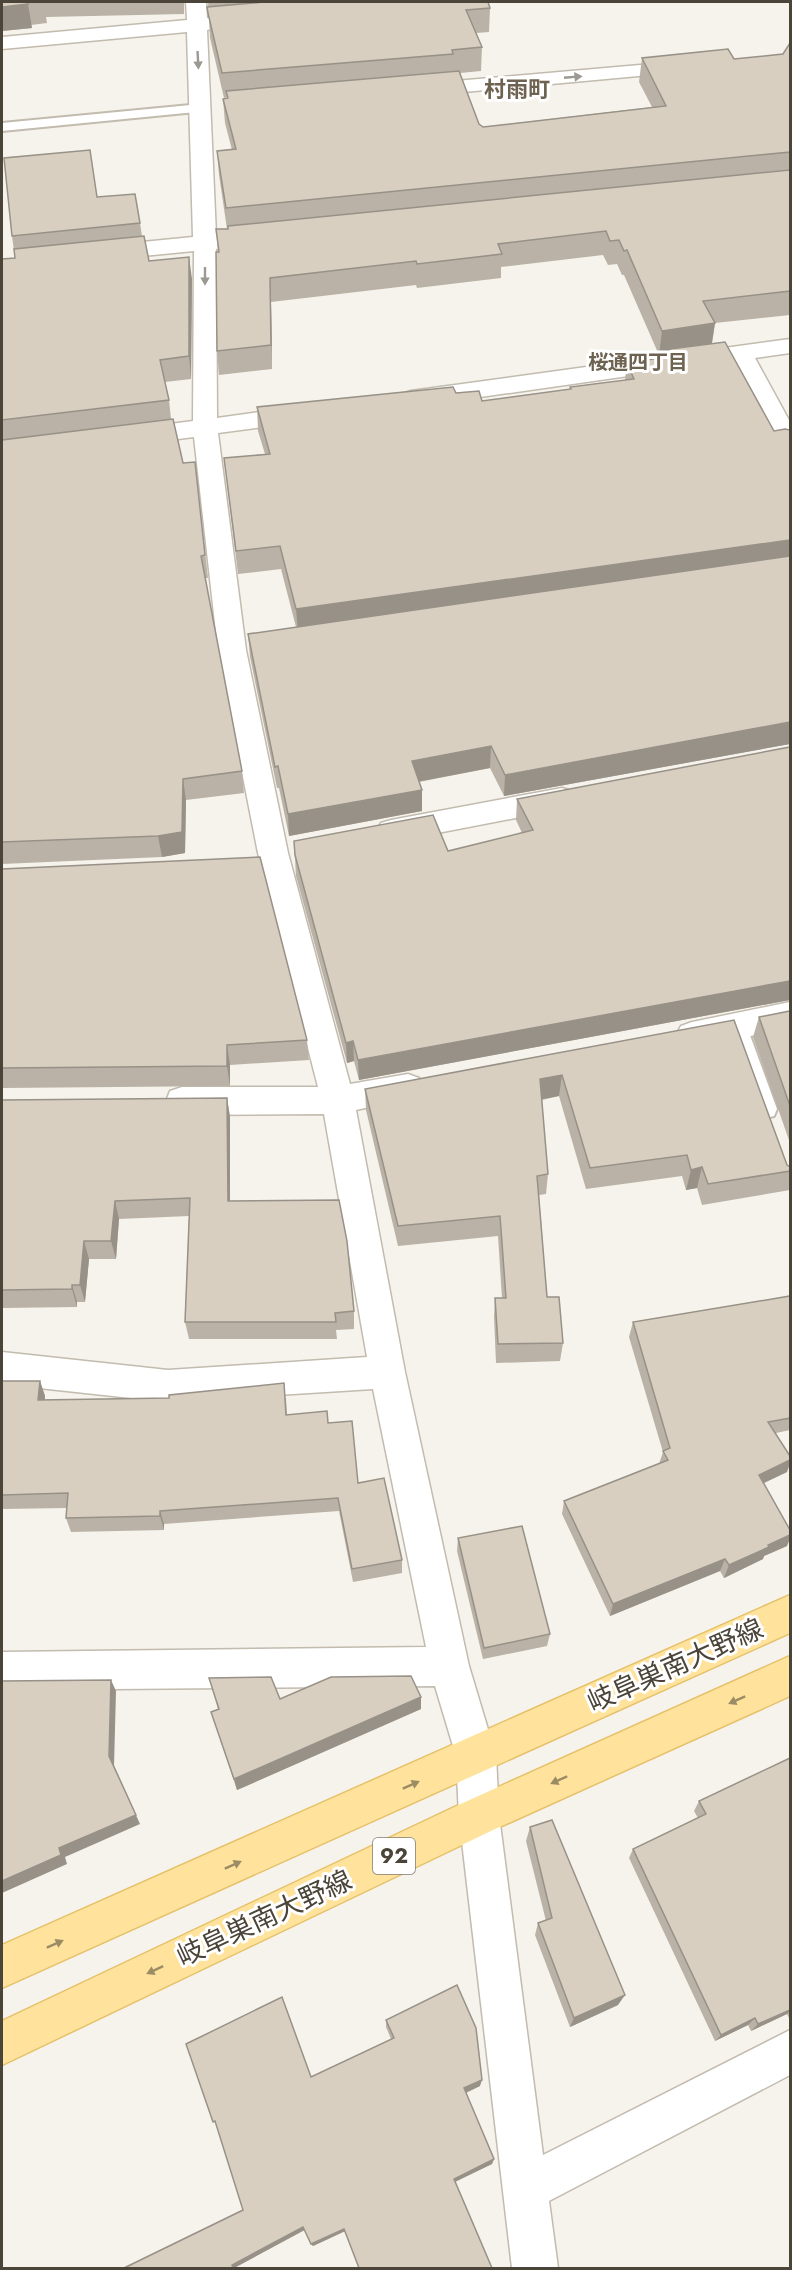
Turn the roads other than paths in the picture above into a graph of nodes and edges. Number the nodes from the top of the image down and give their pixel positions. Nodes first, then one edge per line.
1 (196, 2) edge
2 (232, 21) edge
3 (196, 25) junction
4 (2, 43) edge
5 (708, 65) edge
6 (401, 91) edge
7 (224, 106) edge
8 (201, 108) junction
9 (2, 127) edge
10 (252, 238) edge
11 (205, 243) junction
12 (81, 255) edge
13 (790, 346) edge
14 (740, 353) junction
15 (391, 402) edge
16 (321, 412) edge
17 (205, 428) junction
18 (103, 441) edge
19 (790, 444) edge
20 (591, 794) edge
21 (367, 835) edge
22 (790, 1015) edge
23 (736, 1027) junction
24 (666, 1040) edge
25 (432, 1083) edge
26 (338, 1100) junction
27 (149, 1101) edge
28 (771, 1124) edge
29 (2, 1368) edge
30 (387, 1372) junction
31 (790, 1614) edge
32 (449, 1666) junction
33 (2, 1671) edge
34 (790, 1676) edge
35 (476, 1756) junction
36 (479, 1816) junction
37 (2, 1968) edge
38 (2, 2043) edge
39 (790, 2052) edge
40 (525, 2189) junction
41 (535, 2268) edge

1 - 3 street
2 - 3 street
3 - 4 street
3 -> 8 street
6 -> 5 street
7 - 8 street
8 - 9 lane
8 - 11 street
10 - 11 street
11 - 12 street
11 -> 17 street
13 - 14 street
14 - 15 street
14 - 19 street
16 - 17 street
17 - 18 street
17 - 26 street
20 - 21 street
22 - 23 street
23 - 24 street
23 - 28 lane
25 - 26 street
26 - 27 street
26 - 30 street
29 - 30 street
30 - 32 street
31 - 35 main road, 岐阜巣南大野線 / 92
32 - 33 street
32 - 35 street
34 -> 36 main road, 岐阜巣南大野線 / 92
35 - 36 street
37 -> 35 main road, 岐阜巣南大野線 / 92
36 -> 38 main road, 岐阜巣南大野線 / 92
36 - 40 street
39 - 40 street
40 - 41 street

